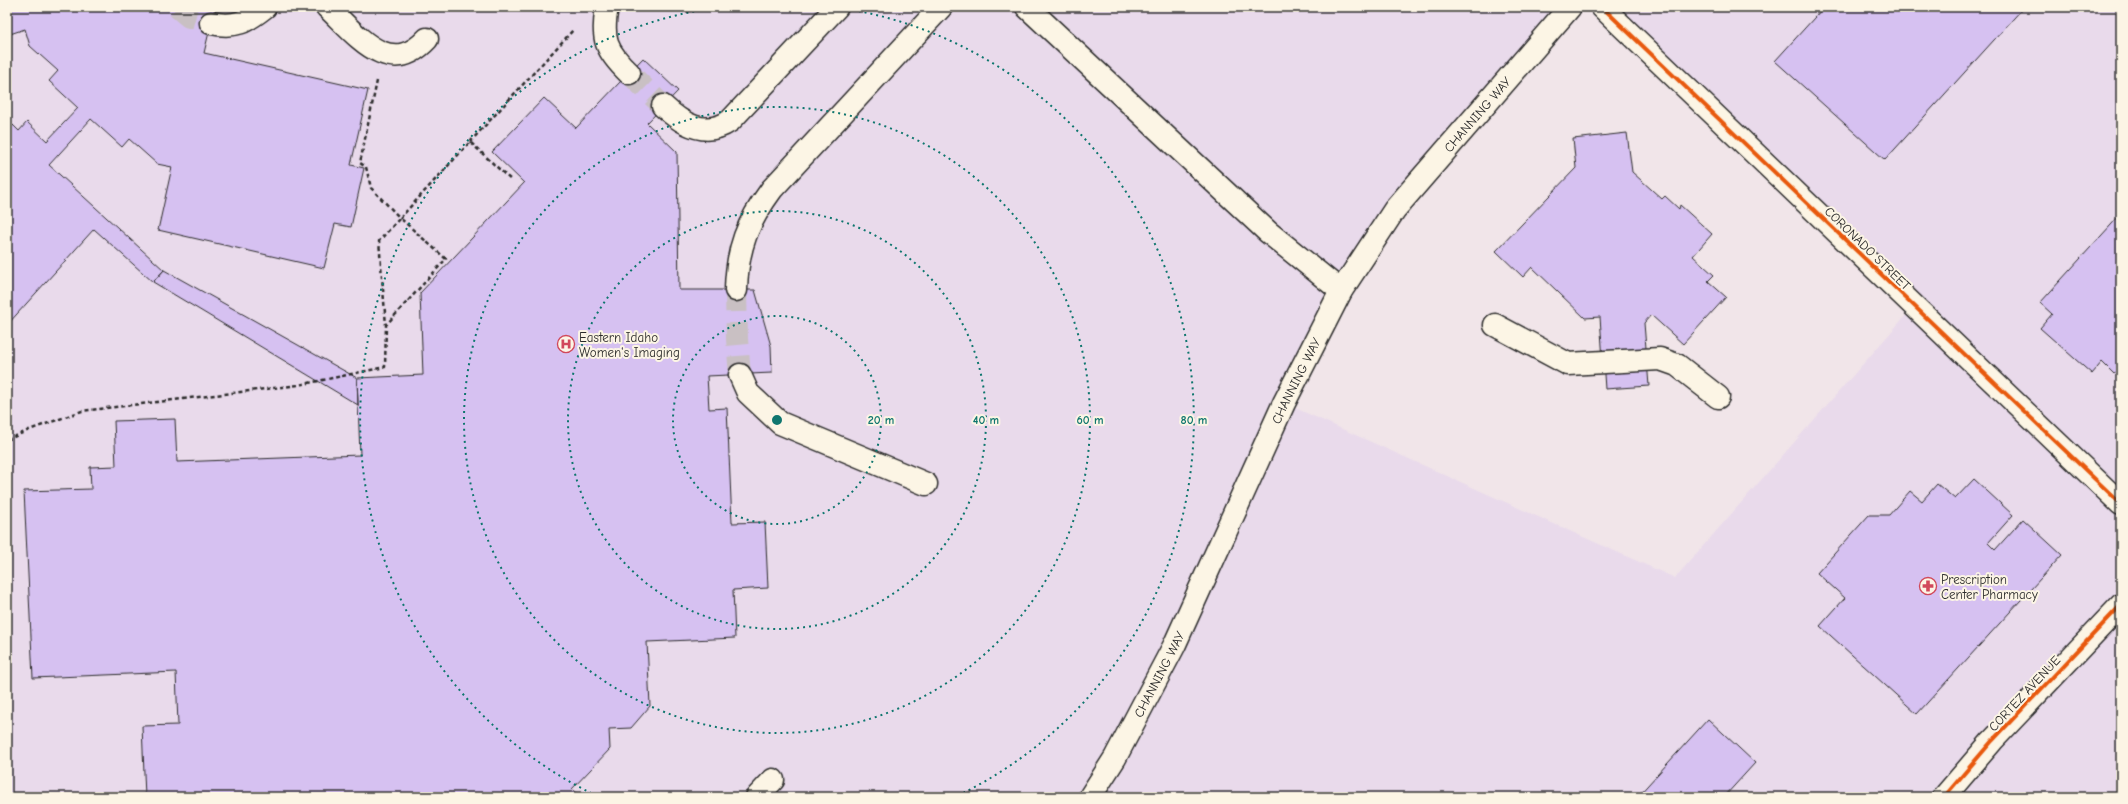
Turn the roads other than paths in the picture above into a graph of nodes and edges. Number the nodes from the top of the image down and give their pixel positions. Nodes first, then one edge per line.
1 (265, 7) edge
2 (328, 7) edge
3 (607, 7) edge
4 (837, 7) edge
5 (941, 7) edge
6 (1027, 7) edge
7 (1570, 7) edge
8 (1602, 7) edge
9 (211, 23) tunnel mouth
10 (427, 39) dead end
11 (628, 73) tunnel mouth
12 (663, 106) tunnel mouth
13 (736, 290) tunnel mouth
14 (1341, 291) junction
15 (1495, 325) dead end
16 (740, 374) tunnel mouth
17 (1718, 397) dead end
18 (926, 484) dead end
19 (2121, 504) edge
20 (2121, 605) edge
21 (773, 780) dead end
22 (757, 797) edge
23 (1090, 797) edge
24 (1944, 797) edge

1 - 9 street
2 - 10 street
3 - 11 street
4 - 12 street
5 - 13 street
6 - 14 street
7 - 14 street, CHANNING WAY
8 - 19 street, CORONADO STREET
14 - 23 street, CHANNING WAY
15 - 17 street
16 - 18 street
20 - 24 street, CORTEZ AVENUE
21 - 22 street

